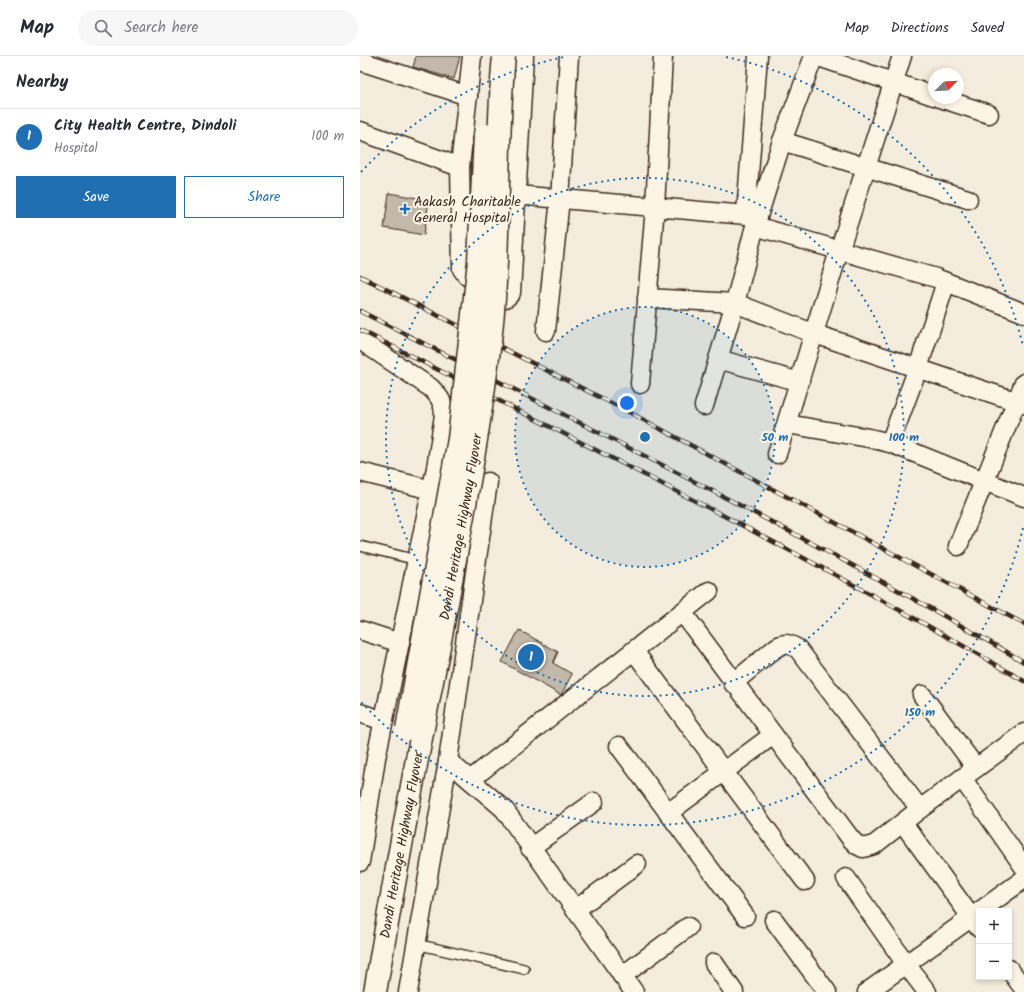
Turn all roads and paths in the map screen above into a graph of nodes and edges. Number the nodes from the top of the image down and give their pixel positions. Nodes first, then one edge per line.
1 (472, 56) edge
2 (490, 56) edge
3 (504, 56) edge
4 (524, 56) edge
5 (569, 56) edge
6 (664, 56) edge
7 (758, 56) edge
8 (815, 56) edge
9 (902, 56) edge
10 (360, 61) edge
11 (894, 82) junction
12 (928, 94) edge
13 (468, 96) junction
14 (958, 104) edge
15 (989, 114) dead end
16 (360, 131) edge
17 (782, 141) junction
18 (460, 167) junction
19 (867, 167) junction
20 (516, 195) junction
21 (560, 199) junction
22 (968, 199) dead end
23 (655, 207) junction
24 (753, 219) junction
25 (839, 251) junction
26 (946, 282) junction
27 (647, 298) junction
28 (735, 303) junction
29 (1023, 310) edge
30 (546, 331) dead end
31 (815, 334) junction
32 (360, 340) edge
33 (718, 359) junction
34 (918, 368) junction
35 (800, 382) junction
36 (1024, 383) edge
37 (640, 384) dead end
38 (1020, 402) edge
39 (704, 406) dead end
40 (787, 424) junction
41 (890, 443) junction
42 (778, 454) dead end
43 (360, 472) edge
44 (985, 481) junction
45 (488, 482) dead end
46 (432, 490) junction
47 (1024, 497) edge
48 (360, 546) edge
49 (958, 546) dead end
50 (418, 560) junction
51 (709, 591) dead end
52 (682, 612) junction
53 (360, 630) edge
54 (400, 643) junction
55 (634, 651) junction
56 (733, 683) junction
57 (922, 695) dead end
58 (360, 713) edge
59 (384, 721) junction
60 (1024, 733) edge
61 (773, 735) junction
62 (619, 746) dead end
63 (448, 761) junction
64 (976, 768) junction
65 (724, 772) junction
66 (962, 778) junction
67 (367, 779) edge
68 (470, 780) junction
69 (594, 802) dead end
70 (920, 809) junction
71 (668, 813) junction
72 (903, 823) junction
73 (530, 848) junction
74 (360, 862) edge
75 (637, 864) dead end
76 (1024, 868) edge
77 (846, 878) dead end
78 (1024, 879) edge
79 (805, 881) dead end
80 (988, 908) edge
81 (575, 910) junction
82 (745, 916) dead end
83 (976, 916) edge
84 (976, 918) edge
85 (774, 920) dead end
86 (688, 928) dead end
87 (416, 944) junction
88 (714, 963) dead end
89 (906, 964) junction
90 (524, 969) dead end
91 (1012, 973) edge
92 (622, 976) junction
93 (1024, 989) edge
94 (360, 992) edge
95 (375, 992) edge
96 (408, 992) edge
97 (634, 992) edge
98 (734, 992) edge
99 (827, 992) edge
100 (867, 992) edge
101 (927, 992) edge

1 - 13 street
2 - 94 main road, Dandi Heritage Highway Flyover, bridge
3 - 95 main road, Dandi Heritage Highway Flyover, bridge
4 - 20 street
5 - 21 street
6 - 23 street
7 - 24 street
8 - 11 street
8 - 17 street
9 - 11 street
10 - 13 street
11 - 12 street
11 - 19 street
13 - 18 street
14 - 15 street
16 - 18 street
17 - 19 street
17 - 24 street
18 - 20 street
19 - 22 street
19 - 25 street
20 - 21 street
21 - 23 street
21 - 30 street
23 - 24 street
23 - 27 street
24 - 25 street
24 - 28 street
25 - 26 street
25 - 31 street
26 - 29 street
26 - 34 street
27 - 28 street
27 - 37 street
28 - 31 street
28 - 33 street
31 - 34 street
31 - 35 street
32 - 46 street
33 - 35 street
33 - 39 street
34 - 38 street
34 - 41 street
35 - 40 street
36 - 38 street
38 - 44 street
40 - 41 street
40 - 42 street
41 - 44 street
43 - 46 street
44 - 47 street
44 - 49 street
45 - 63 street
46 - 50 street
48 - 50 lane
50 - 54 street
51 - 52 street
52 - 55 street
52 - 56 street
53 - 54 street
54 - 59 street
55 - 65 street
55 - 68 street
56 - 61 street
56 - 70 street
57 - 64 street
58 - 59 street
59 - 67 street
60 - 64 street
61 - 65 street
61 - 72 street
62 - 71 street
63 - 68 street
63 - 87 street
64 - 66 street
65 - 71 street
65 - 79 street
66 - 70 street
66 - 76 street
67 - 74 street
68 - 73 street
69 - 73 street
70 - 72 street
71 - 82 street
72 - 83 street
73 - 81 street
75 - 81 street
77 - 89 street
78 - 80 street
81 - 92 street
84 - 89 street
85 - 99 street
86 - 92 street
87 - 90 lane
87 - 96 street
88 - 98 street
89 - 100 street
89 - 101 street
91 - 93 street
92 - 97 street

